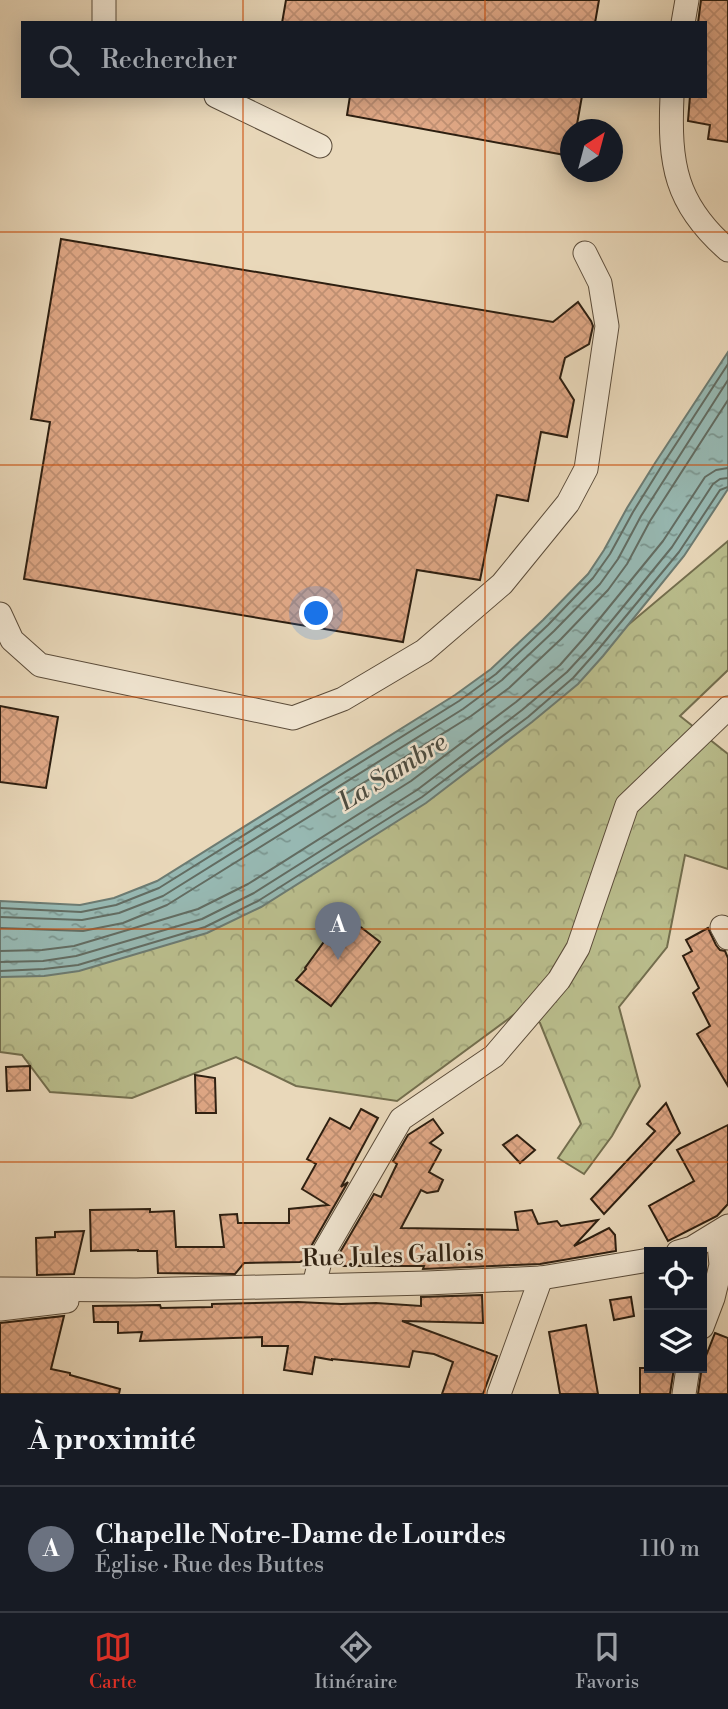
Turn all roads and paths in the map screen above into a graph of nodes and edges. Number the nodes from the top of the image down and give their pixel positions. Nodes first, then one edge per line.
1 (104, 0) edge
2 (687, 0) edge
3 (104, 21) edge
4 (683, 21) edge
5 (220, 98) edge
6 (672, 98) edge
7 (320, 146) dead end
8 (728, 250) edge
9 (585, 253) dead end
10 (0, 614) edge
11 (728, 708) edge
12 (723, 1230) edge
13 (694, 1247) edge
14 (644, 1261) edge
15 (541, 1278) junction
16 (314, 1285) junction
17 (0, 1289) edge
18 (45, 1290) junction
19 (136, 1290) junction
20 (0, 1296) edge
21 (0, 1309) edge
22 (707, 1314) edge
23 (687, 1373) edge
24 (499, 1394) edge
25 (684, 1394) edge

1 - 3 street
2 - 4 street
5 - 7 street
6 - 8 street
9 - 10 street
11 - 16 street
12 - 13 street
12 - 22 street
14 - 15 street, Rue Jules Gallois
15 - 16 street, Rue Jules Gallois
15 - 24 street
16 - 19 street, Rue Jules Gallois
17 - 18 street, Rue Jules Gallois
18 - 19 street, Rue Jules Gallois
18 - 20 street
19 - 21 street, Rue Jules Gallois
23 - 25 street

